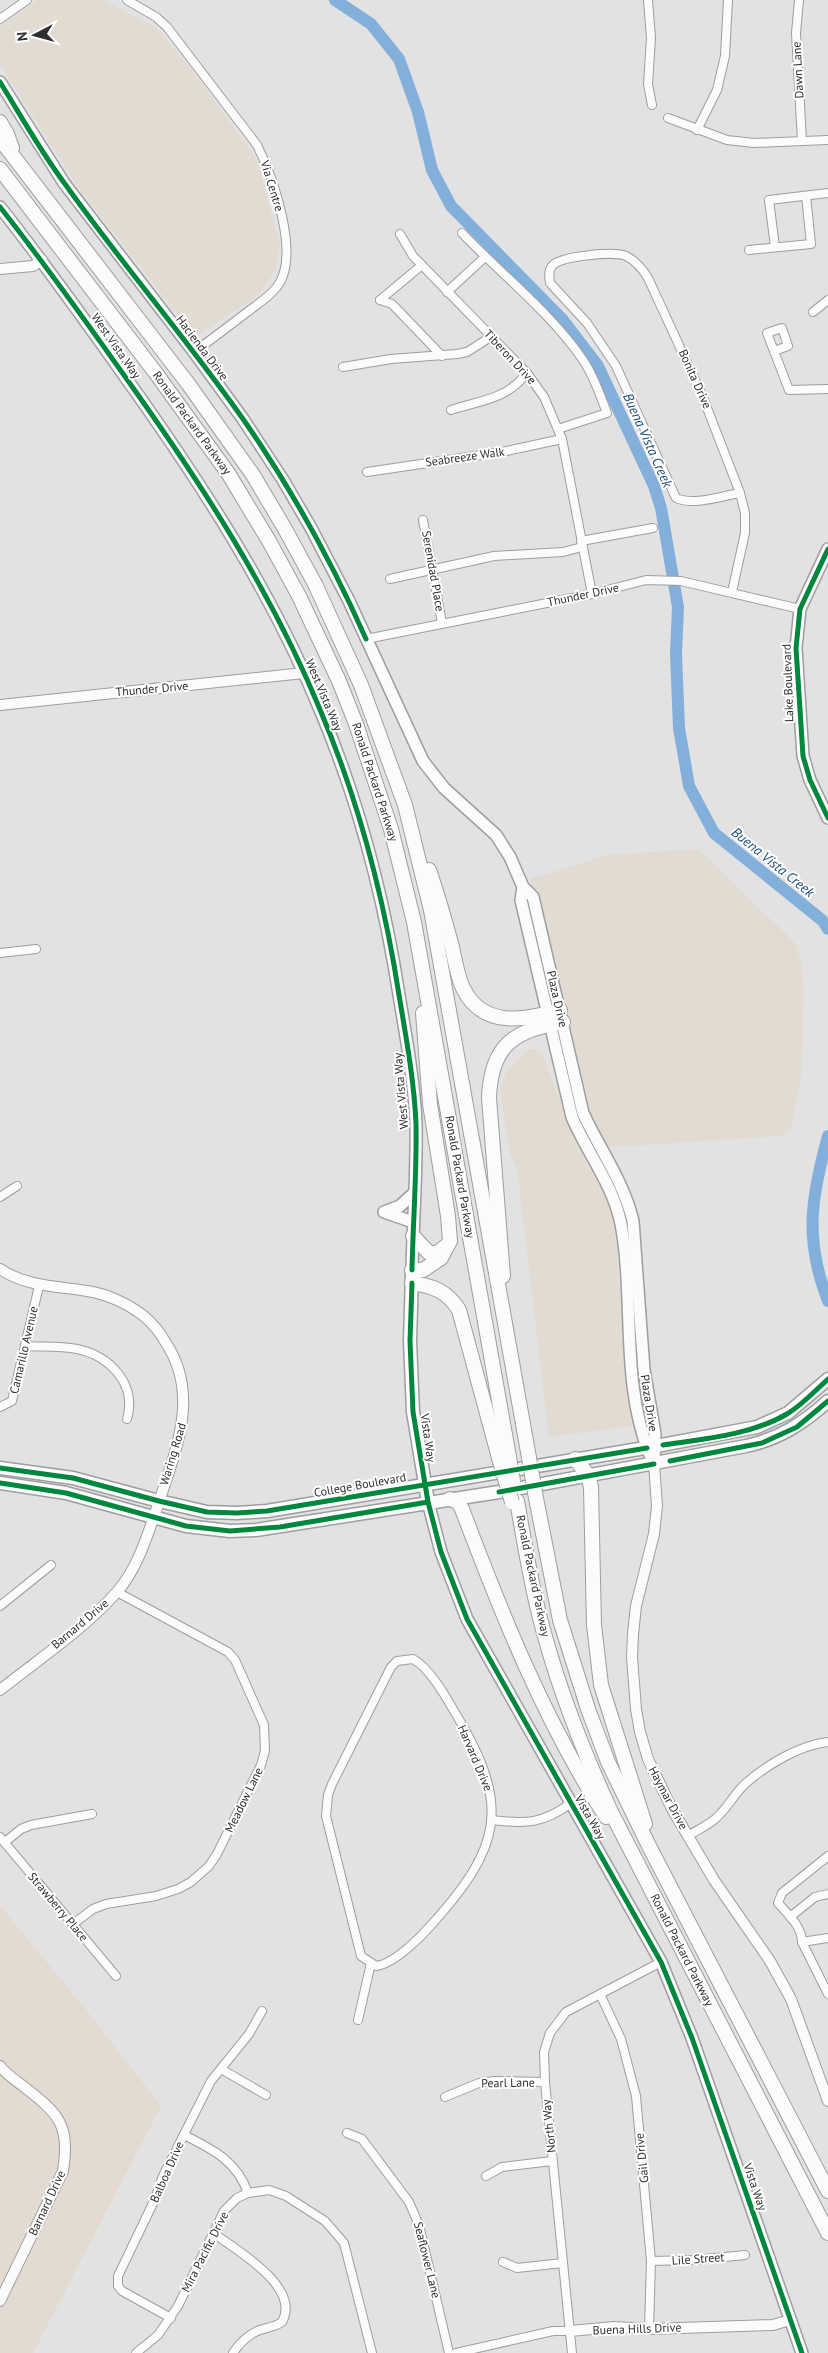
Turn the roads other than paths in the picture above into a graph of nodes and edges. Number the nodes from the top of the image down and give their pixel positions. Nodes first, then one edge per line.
1 (27, 0) edge
2 (127, 0) edge
3 (648, 0) edge
4 (728, 0) edge
5 (799, 0) edge
6 (0, 19) edge
7 (0, 82) edge
8 (652, 105) dead end
9 (668, 118) dead end
10 (0, 122) edge
11 (697, 130) junction
12 (0, 138) edge
13 (828, 140) edge
14 (802, 141) junction
15 (15, 158) junction
16 (0, 169) edge
17 (828, 193) edge
18 (806, 196) junction
19 (0, 207) edge
20 (462, 232) dead end
21 (400, 234) dead end
22 (775, 247) junction
23 (749, 250) dead end
24 (485, 257) junction
25 (42, 260) junction
26 (422, 265) junction
27 (0, 269) edge
28 (447, 292) junction
29 (828, 301) edge
30 (813, 312) dead end
31 (492, 336) junction
32 (774, 351) dead end
33 (194, 352) junction
34 (442, 356) junction
35 (342, 367) dead end
36 (527, 373) junction
37 (828, 388) edge
38 (450, 410) dead end
39 (558, 429) junction
40 (562, 439) junction
41 (367, 472) dead end
42 (740, 493) junction
43 (423, 520) dead end
44 (653, 528) dead end
45 (582, 544) junction
46 (828, 549) edge
47 (433, 570) junction
48 (390, 578) dead end
49 (732, 592) junction
50 (592, 594) junction
51 (800, 609) junction
52 (442, 623) junction
53 (366, 639) junction
54 (304, 673) junction
55 (0, 705) edge
56 (405, 805) junction
57 (828, 818) edge
58 (36, 949) dead end
59 (0, 953) edge
60 (424, 983) junction
61 (555, 1018) junction
62 (17, 1186) dead end
63 (413, 1194) junction
64 (0, 1197) edge
65 (628, 1199) junction
66 (616, 1203) junction
67 (413, 1229) junction
68 (450, 1242) junction
69 (0, 1269) edge
70 (412, 1276) junction
71 (40, 1286) junction
72 (500, 1302) junction
73 (630, 1332) junction
74 (642, 1340) junction
75 (26, 1346) junction
76 (828, 1379) edge
77 (828, 1401) edge
78 (0, 1407) edge
79 (127, 1419) dead end
80 (778, 1419) junction
81 (757, 1427) junction
82 (770, 1440) junction
83 (746, 1446) junction
84 (651, 1447) junction
85 (504, 1457) junction
86 (575, 1459) junction
87 (654, 1464) junction
88 (0, 1468) edge
89 (588, 1476) junction
90 (0, 1483) edge
91 (425, 1484) junction
92 (450, 1499) junction
93 (158, 1502) junction
94 (428, 1502) junction
95 (154, 1516) junction
96 (52, 1565) dead end
97 (117, 1592) junction
98 (0, 1606) edge
99 (0, 1690) edge
100 (828, 1742) edge
101 (571, 1803) junction
102 (92, 1814) dead end
103 (492, 1820) junction
104 (688, 1836) junction
105 (2, 1840) edge
106 (649, 1846) junction
107 (828, 1856) edge
108 (648, 1884) junction
109 (828, 1894) edge
110 (790, 1917) junction
111 (73, 1924) junction
112 (828, 1938) edge
113 (802, 1942) junction
114 (661, 1962) junction
115 (371, 1963) junction
116 (116, 1976) dead end
117 (600, 1994) junction
118 (828, 1994) edge
119 (262, 2011) dead end
120 (358, 2020) dead end
121 (0, 2066) edge
122 (220, 2070) junction
123 (544, 2082) junction
124 (266, 2096) dead end
125 (445, 2097) dead end
126 (828, 2101) edge
127 (347, 2133) dead end
128 (184, 2135) junction
129 (552, 2161) junction
130 (486, 2176) dead end
131 (828, 2191) edge
132 (248, 2193) junction
133 (213, 2233) junction
134 (828, 2233) edge
135 (745, 2255) dead end
136 (651, 2261) junction
137 (503, 2262) dead end
138 (563, 2263) junction
139 (0, 2301) edge
140 (171, 2318) junction
141 (790, 2320) junction
142 (650, 2329) junction
143 (570, 2331) junction
144 (136, 2353) edge
145 (233, 2353) edge
146 (372, 2353) edge
147 (449, 2353) edge
148 (456, 2353) edge
149 (572, 2353) edge
150 (802, 2353) edge

1 - 6 street
2 - 33 street, Via Centre
3 - 8 street
4 - 11 street
5 - 14 street, Dawn Lane
7 - 33 main road, Hacienda Drive
9 - 11 street
10 - 15 highway
11 - 14 street
12 - 15 highway, Ronald Packard Parkway
13 - 14 street
15 - 56 highway, Ronald Packard Parkway
16 - 60 highway, Ronald Packard Parkway
17 - 18 street
18 - 22 street
18 - 22 street
19 - 25 main road, West Vista Way
20 - 24 street
21 - 26 street, Tiberon Drive
22 - 23 street
24 - 28 street
24 - 39 street
25 - 27 street
25 - 54 main road, West Vista Way
26 - 28 street, Tiberon Drive
26 - 34 street
28 - 31 street, Tiberon Drive
29 - 30 street
31 - 34 street
31 - 36 street, Tiberon Drive
32 - 37 street
33 - 53 main road, Hacienda Drive
34 - 35 street
36 - 38 street
36 - 39 street, Tiberon Drive
39 - 40 street, Tiberon Drive
40 - 41 street, Seabreeze Walk
40 - 45 street, Tiberon Drive
42 - 42 street, Bonita Drive
42 - 49 street, Bonita Drive
43 - 47 street, Serenidad Place
44 - 45 street
45 - 47 street
45 - 50 street, Tiberon Drive
46 - 51 main road, Lake Boulevard
47 - 48 street
47 - 52 street, Serenidad Place
49 - 50 street, Thunder Drive
49 - 51 street, Thunder Drive
50 - 52 street, Thunder Drive
51 - 57 main road, Lake Boulevard
52 - 53 street, Thunder Drive
53 - 61 main road, Plaza Drive
54 - 55 street, Thunder Drive
54 - 63 main road, West Vista Way
56 - 61 highway
56 - 72 highway, Ronald Packard Parkway
58 - 59 street
60 - 68 highway
60 - 85 highway, Ronald Packard Parkway
61 - 65 main road, Plaza Drive
61 - 66 main road, Plaza Drive
61 - 72 highway
62 - 64 street
63 - 67 main road, West Vista Way
63 - 67 main road
65 - 66 main road
65 - 74 main road, Plaza Drive
66 - 73 main road, Plaza Drive
67 - 68 highway
67 - 70 main road, West Vista Way
68 - 70 highway
69 - 71 street, Waring Road
70 - 85 highway
70 - 91 main road, Vista Way
71 - 75 street, Camarillo Avenue
71 - 93 street, Waring Road
72 - 106 highway, Ronald Packard Parkway, bridge
73 - 74 main road
73 - 84 main road, Plaza Drive
74 - 84 main road, Plaza Drive
75 - 78 street, Camarillo Avenue
75 - 79 street
76 - 80 main road, College Boulevard
77 - 82 main road
80 - 81 main road, College Boulevard
80 - 82 main road
81 - 83 main road
81 - 84 main road, College Boulevard
82 - 83 main road
83 - 87 main road
84 - 86 main road, College Boulevard
84 - 87 main road, Plaza Drive
85 - 108 highway, Ronald Packard Parkway, bridge
86 - 89 highway
86 - 91 main road, College Boulevard
87 - 89 main road
87 - 104 street, Haymar Drive
88 - 93 main road, College Boulevard
89 - 92 main road
89 - 106 highway
90 - 95 main road
91 - 93 main road, College Boulevard
91 - 94 main road, Vista Way
92 - 94 main road
92 - 108 highway
93 - 95 street, Waring Road
94 - 95 main road
94 - 101 main road, Vista Way
95 - 97 street, Barnard Drive
96 - 98 street
97 - 99 street, Barnard Drive
97 - 111 street, Meadow Lane
100 - 104 street
101 - 103 street
101 - 114 main road, Vista Way
102 - 105 street
103 - 115 street, Harvard Drive
103 - 115 street, Harvard Drive
104 - 126 street, Haymar Drive
105 - 111 street, Strawberry Place
106 - 131 highway, Ronald Packard Parkway
107 - 110 street
108 - 134 highway, Ronald Packard Parkway
109 - 110 street
110 - 113 street
111 - 116 street, Strawberry Place
112 - 113 street
113 - 118 street
114 - 117 street, North Way
114 - 141 main road, Vista Way
115 - 120 street
117 - 123 street, North Way
117 - 136 street, Gail Drive
119 - 122 street, Balboa Drive
121 - 139 street, Barnard Drive
122 - 124 street
122 - 128 street, Balboa Drive
123 - 125 street, Pearl Lane
123 - 129 street, North Way
127 - 147 street, Seaflower Lane
128 - 132 street
128 - 140 street, Balboa Drive
129 - 130 street
129 - 138 street, North Way
132 - 133 street, Mira Pacific Drive
132 - 146 street
133 - 140 street, Mira Pacific Drive
133 - 145 street
135 - 136 street, Lile Street
136 - 142 street, Gail Drive
137 - 138 street
138 - 143 street, North Way
140 - 144 street, Mira Pacific Drive
141 - 142 street, Buena Hills Drive
141 - 150 main road, Vista Way
142 - 143 street, Buena Hills Drive
143 - 148 street, Buena Hills Drive
143 - 149 street, North Way

